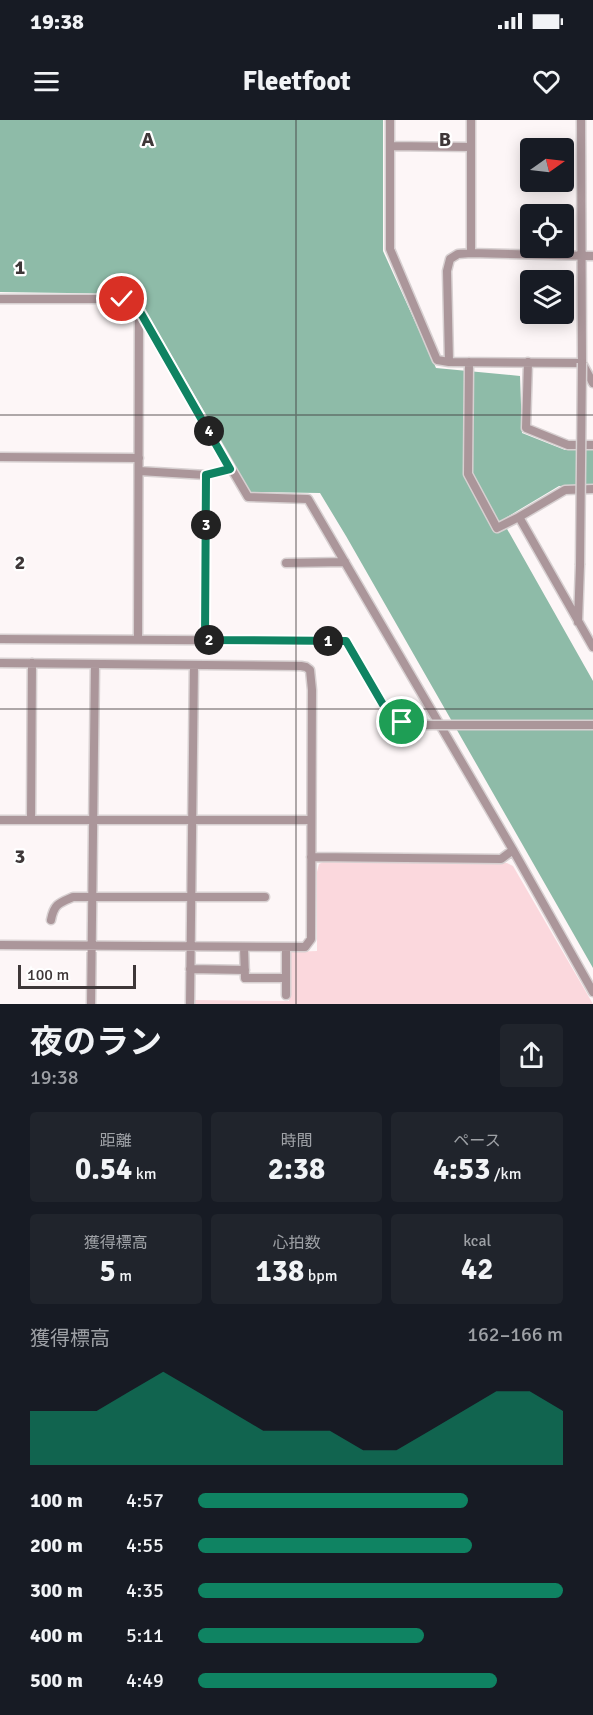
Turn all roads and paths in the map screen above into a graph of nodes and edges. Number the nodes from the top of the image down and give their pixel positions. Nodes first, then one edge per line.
1 (390, 120) edge
2 (471, 120) edge
3 (580, 120) edge
4 (390, 146) junction
5 (471, 147) junction
6 (471, 253) junction
7 (581, 256) junction
8 (593, 256) edge
9 (0, 299) edge
10 (139, 310) junction
11 (449, 362) junction
12 (469, 362) junction
13 (528, 362) junction
14 (582, 363) junction
15 (593, 383) edge
16 (593, 445) edge
17 (0, 457) edge
18 (139, 458) junction
19 (230, 469) junction
20 (139, 471) junction
21 (206, 475) junction
22 (593, 489) edge
23 (519, 517) junction
24 (286, 562) dead end
25 (345, 562) junction
26 (578, 622) junction
27 (0, 639) edge
28 (138, 639) junction
29 (205, 640) junction
30 (593, 647) edge
31 (0, 663) edge
32 (32, 663) junction
33 (95, 664) junction
34 (194, 665) junction
35 (593, 725) edge
36 (0, 820) edge
37 (31, 820) junction
38 (93, 820) junction
39 (192, 820) junction
40 (310, 820) junction
41 (513, 850) junction
42 (311, 857) junction
43 (93, 897) junction
44 (191, 897) junction
45 (265, 897) dead end
46 (51, 920) dead end
47 (0, 945) edge
48 (91, 946) junction
49 (190, 946) junction
50 (244, 947) junction
51 (286, 947) junction
52 (190, 969) junction
53 (245, 970) junction
54 (286, 978) junction
55 (593, 992) edge
56 (286, 995) dead end
57 (91, 1004) edge
58 (190, 1004) edge

1 - 4 street
2 - 5 street
3 - 7 street
4 - 5 street
4 - 11 street
5 - 6 street
6 - 7 street
6 - 11 street
7 - 8 street
7 - 14 street
9 - 10 street
10 - 18 street
10 - 19 street
11 - 12 street
12 - 13 street
12 - 23 street
13 - 14 street
13 - 16 street
14 - 15 street
14 - 26 street, bridge
17 - 18 street
18 - 20 street
19 - 21 street
19 - 25 street
20 - 21 street
20 - 28 street
21 - 29 street
22 - 23 street
23 - 26 street
24 - 25 street
25 - 41 street
26 - 30 street
27 - 28 street
28 - 29 street
29 - 35 street, bridge
31 - 32 street
32 - 33 street
32 - 37 street
33 - 34 street
33 - 38 street
34 - 39 street
34 - 40 street
36 - 37 street
37 - 38 street
38 - 39 street
38 - 43 street
39 - 40 street
39 - 44 street
40 - 42 street
41 - 42 street
41 - 55 street
42 - 51 street
43 - 44 street
43 - 46 street
43 - 48 street
44 - 45 street
44 - 49 street
47 - 48 street
48 - 49 street
48 - 57 street
49 - 50 street
49 - 52 street
50 - 51 street
50 - 53 street
51 - 54 street
52 - 53 street
52 - 58 street
53 - 54 street
54 - 56 street

